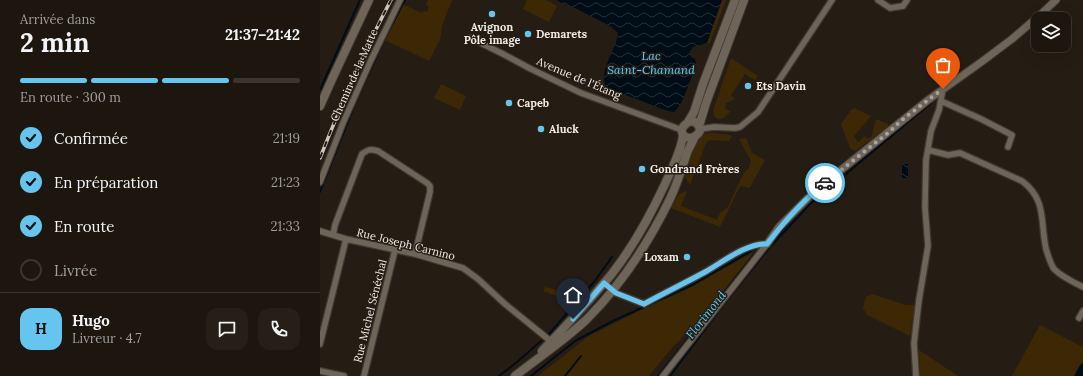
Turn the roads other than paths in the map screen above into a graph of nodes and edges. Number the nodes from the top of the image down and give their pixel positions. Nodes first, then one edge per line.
1 (369, 0) edge
2 (400, 0) edge
3 (735, 0) edge
4 (744, 0) edge
5 (832, 0) edge
6 (878, 0) edge
7 (908, 0) edge
8 (1055, 0) edge
9 (471, 38) dead end
10 (943, 89) junction
11 (941, 102) junction
12 (320, 106) edge
13 (688, 122) junction
14 (700, 127) junction
15 (683, 133) junction
16 (695, 136) junction
17 (1008, 147) dead end
18 (928, 150) junction
19 (320, 182) edge
20 (320, 232) edge
21 (333, 235) junction
22 (346, 239) junction
23 (767, 244) junction
24 (395, 250) junction
25 (415, 254) junction
26 (604, 283) junction
27 (1083, 287) edge
28 (612, 290) junction
29 (1083, 310) edge
30 (1079, 318) dead end
31 (554, 343) junction
32 (320, 344) edge
33 (320, 370) edge
34 (344, 376) edge
35 (364, 376) edge
36 (515, 376) edge
37 (663, 376) edge
38 (916, 376) edge

1 - 12 main road
2 - 19 street, Chemin de la Matte
3 - 13 main road
4 - 14 main road
5 - 14 street
6 - 7 street
8 - 10 street
9 - 15 street, Avenue de l'Étang
10 - 11 street
10 - 23 street
11 - 17 street
11 - 18 street
13 - 14 main road
13 - 15 main road
14 - 16 main road
15 - 16 main road
15 - 26 main road
16 - 28 main road
18 - 27 street
18 - 38 street
20 - 21 street, Rue Joseph Carnino
21 - 22 street, Rue Joseph Carnino
21 - 25 street
22 - 24 street, Rue Joseph Carnino
22 - 32 street
23 - 28 street
23 - 37 street
24 - 25 street, Rue Joseph Carnino
24 - 35 street, Rue Michel Sénéchal
25 - 31 street, Rue Joseph Carnino
26 - 28 street
26 - 31 main road
28 - 31 main road
29 - 30 street
31 - 36 main road
33 - 34 street

